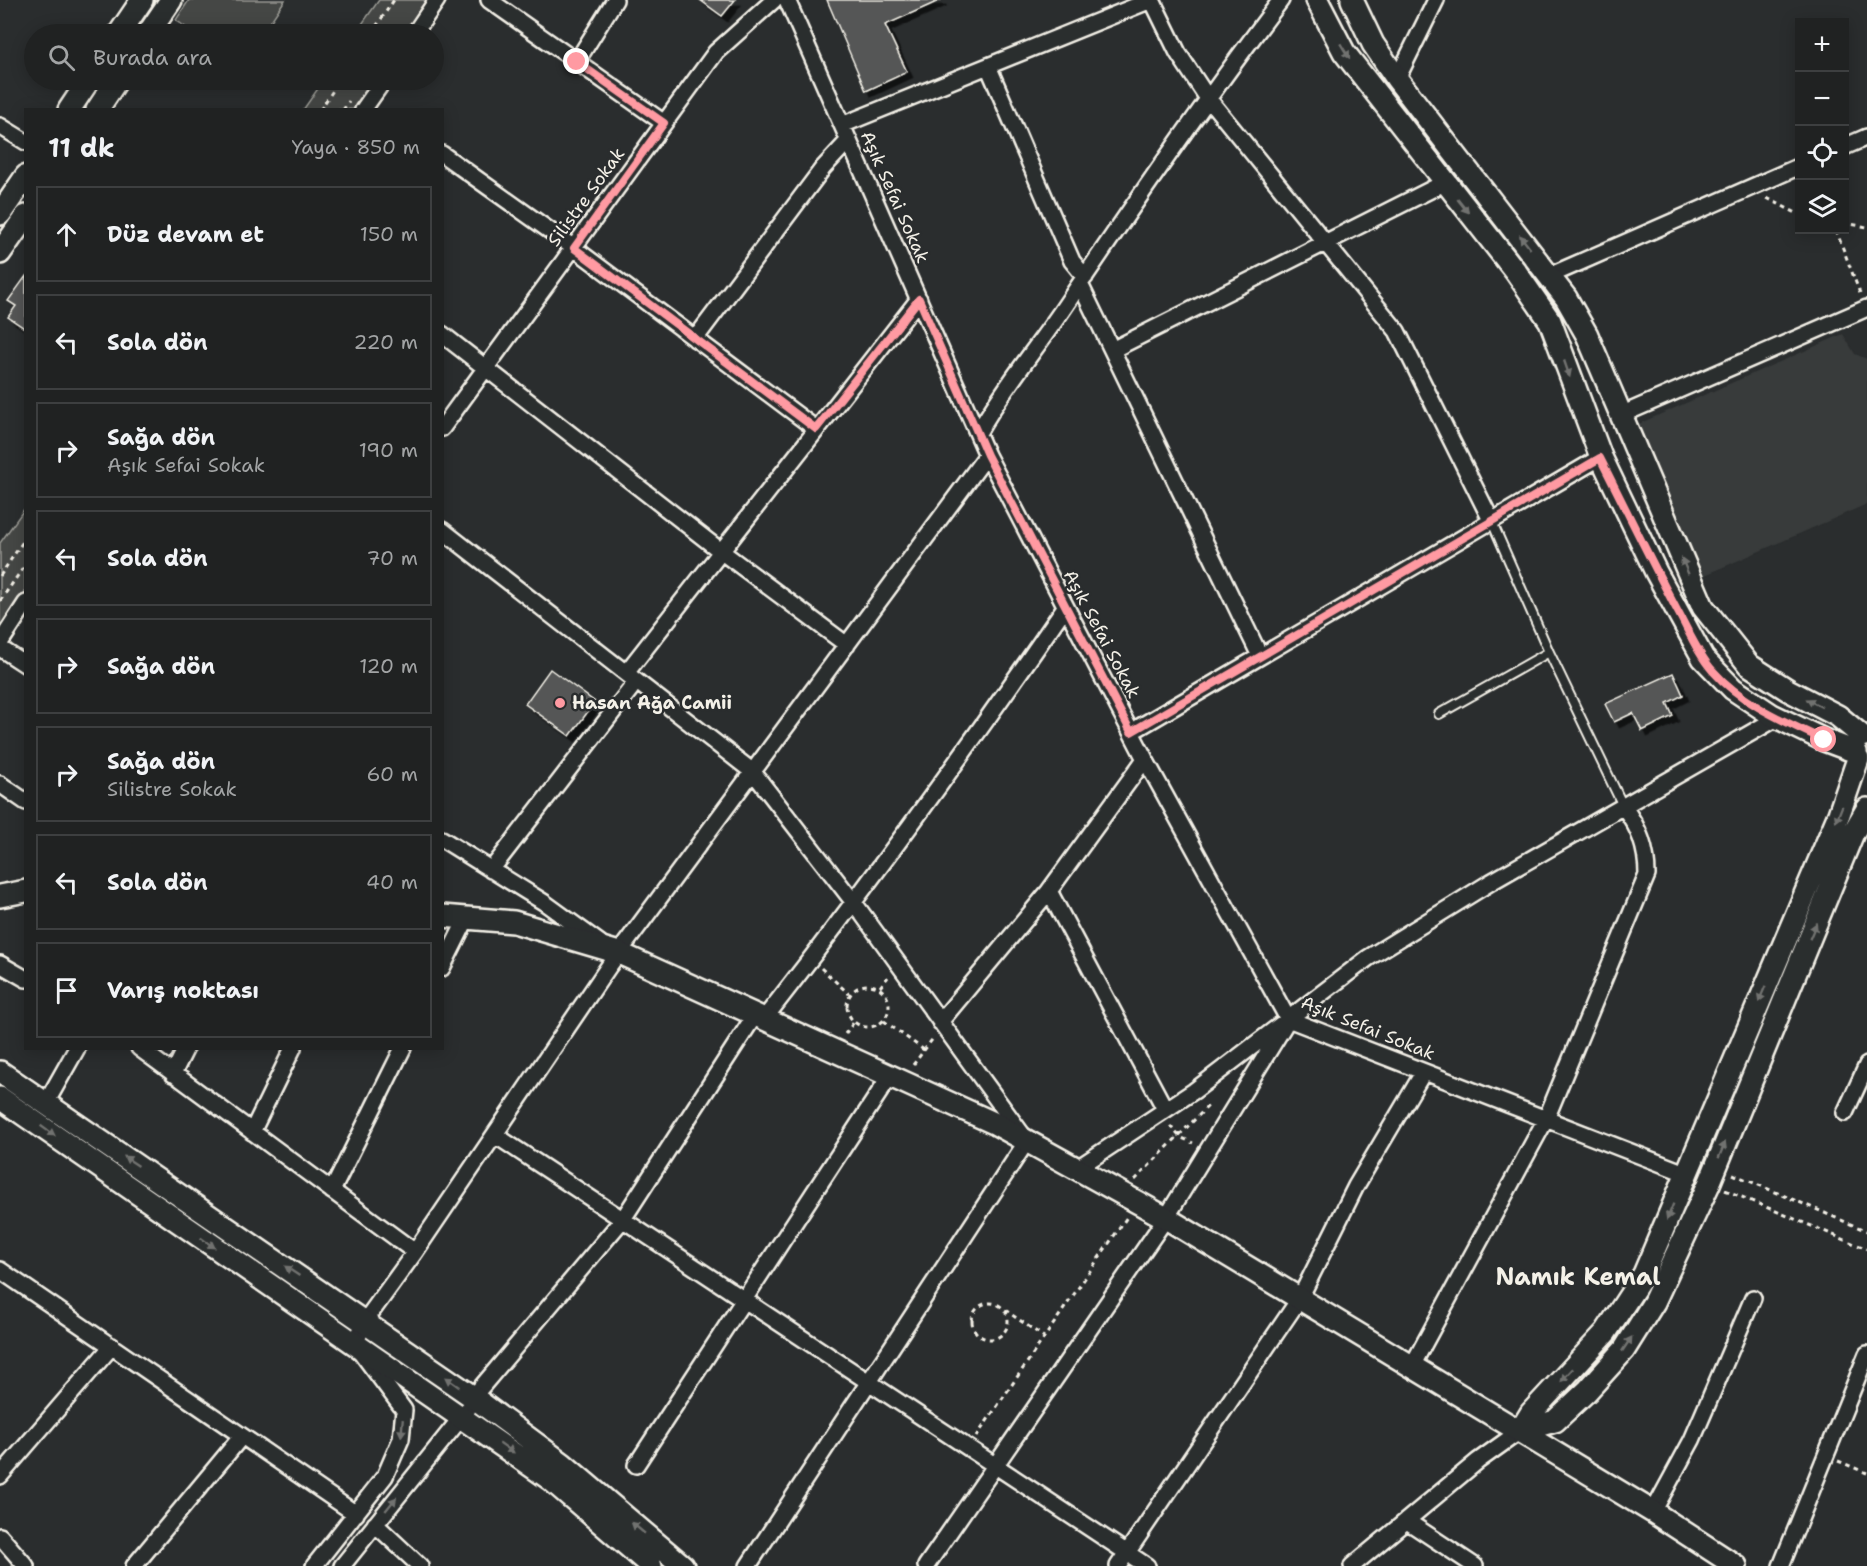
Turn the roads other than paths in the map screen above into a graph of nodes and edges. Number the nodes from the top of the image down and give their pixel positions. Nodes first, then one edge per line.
1 (142, 0) edge
2 (171, 0) edge
3 (437, 0) edge
4 (489, 0) edge
5 (615, 0) edge
6 (774, 0) edge
7 (787, 0) edge
8 (1152, 0) edge
9 (1281, 0) edge
10 (1317, 0) edge
11 (1352, 0) edge
12 (1436, 0) edge
13 (126, 24) edge
14 (155, 24) edge
15 (421, 24) edge
16 (577, 62) junction
17 (988, 66) junction
18 (1397, 79) junction
19 (82, 90) edge
20 (110, 90) edge
21 (379, 90) edge
22 (1207, 97) junction
23 (371, 107) edge
24 (70, 108) edge
25 (98, 108) edge
26 (664, 123) junction
27 (0, 126) edge
28 (842, 126) junction
29 (1867, 137) edge
30 (849, 140) junction
31 (24, 141) edge
32 (1849, 145) edge
33 (444, 155) edge
34 (1795, 168) edge
35 (24, 179) edge
36 (1444, 183) junction
37 (0, 214) edge
38 (24, 219) edge
39 (1327, 244) junction
40 (574, 248) junction
41 (0, 253) edge
42 (1551, 275) junction
43 (1082, 281) junction
44 (919, 299) junction
45 (1867, 309) edge
46 (444, 335) edge
47 (695, 339) junction
48 (1112, 350) junction
49 (487, 367) junction
50 (1621, 415) junction
51 (444, 425) edge
52 (816, 429) junction
53 (978, 433) junction
54 (987, 455) junction
55 (1600, 458) junction
56 (1492, 522) junction
57 (444, 532) edge
58 (722, 552) junction
59 (24, 606) edge
60 (1065, 607) junction
61 (0, 643) edge
62 (847, 645) junction
63 (0, 648) edge
64 (1549, 652) junction
65 (1260, 656) junction
66 (24, 664) edge
67 (631, 677) junction
68 (1439, 714) dead end
69 (1777, 717) junction
70 (1131, 732) junction
71 (1862, 750) edge
72 (1145, 759) junction
73 (753, 772) junction
74 (0, 784) edge
75 (24, 801) edge
76 (1623, 806) junction
77 (1867, 809) edge
78 (444, 840) edge
79 (491, 870) junction
80 (24, 891) edge
81 (1049, 891) junction
82 (0, 896) edge
83 (855, 904) junction
84 (444, 916) edge
85 (467, 918) junction
86 (614, 951) junction
87 (0, 964) edge
88 (444, 964) edge
89 (24, 978) edge
90 (759, 1017) junction
91 (1288, 1019) junction
92 (941, 1024) junction
93 (76, 1050) edge
94 (142, 1050) edge
95 (185, 1050) edge
96 (292, 1050) edge
97 (402, 1050) edge
98 (1867, 1065) edge
99 (0, 1072) edge
100 (1423, 1072) junction
101 (173, 1074) junction
102 (896, 1079) junction
103 (0, 1098) edge
104 (46, 1103) junction
105 (1165, 1109) junction
106 (1845, 1113) dead end
107 (1546, 1119) junction
108 (252, 1132) junction
109 (495, 1135) junction
110 (1027, 1142) junction
111 (1076, 1168) junction
112 (1686, 1173) junction
113 (332, 1191) junction
114 (1166, 1218) junction
115 (623, 1219) junction
116 (415, 1252) junction
117 (0, 1270) edge
118 (1300, 1298) junction
119 (1753, 1298) dead end
120 (745, 1300) junction
121 (365, 1321) junction
122 (354, 1344) junction
123 (112, 1346) junction
124 (1867, 1354) edge
125 (1412, 1366) junction
126 (868, 1382) junction
127 (474, 1398) junction
128 (462, 1417) junction
129 (1520, 1431) junction
130 (242, 1436) junction
131 (636, 1465) dead end
132 (995, 1466) junction
133 (0, 1476) edge
134 (1653, 1512) junction
135 (356, 1514) junction
136 (1407, 1521) junction
137 (375, 1524) junction
138 (0, 1536) edge
139 (1127, 1553) junction
140 (26, 1566) edge
141 (134, 1566) edge
142 (314, 1566) edge
143 (342, 1566) edge
144 (420, 1566) edge
145 (651, 1566) edge
146 (683, 1566) edge
147 (748, 1566) edge
148 (926, 1566) edge
149 (1118, 1566) edge
150 (1147, 1566) edge
151 (1352, 1566) edge
152 (1476, 1566) edge
153 (1736, 1566) edge
154 (1781, 1566) edge

1 - 13 street
2 - 14 street
3 - 15 street
4 - 16 street
5 - 16 street
6 - 26 street, Silistre Sokak
7 - 28 street, Aşık Sefai Sokak
8 - 17 street
8 - 22 street
9 - 22 street
10 -> 36 street
11 - 18 street
12 - 18 street
16 - 26 street
17 - 28 street
17 - 43 street
42 -> 18 street
19 - 24 street
20 - 25 street
21 - 23 street
22 - 39 street
22 - 43 street
26 - 40 street, Silistre Sokak
27 - 31 street
28 - 30 street, Aşık Sefai Sokak
29 - 32 street
30 - 44 street, Aşık Sefai Sokak
30 - 47 street
33 - 40 street
34 - 42 street
35 - 37 street
36 - 39 street
36 -> 55 street
38 - 41 street
39 - 48 street
39 - 56 street
40 - 47 street
40 - 49 street, Silistre Sokak
42 - 50 street
43 - 48 street
43 - 53 street
44 - 52 street
44 - 53 street, Aşık Sefai Sokak
45 - 50 street
46 - 49 street
47 - 52 street
48 - 65 street
49 - 51 street, Silistre Sokak
49 - 58 street
71 -> 50 street
52 - 58 street
53 - 54 street, Aşık Sefai Sokak
54 - 60 street, Aşık Sefai Sokak
54 - 62 street
55 - 56 street
55 - 69 street
56 - 64 lane
56 - 65 street
57 - 67 street
58 - 62 street
58 - 67 street
59 - 61 street
60 - 70 street, Aşık Sefai Sokak
60 - 83 street
62 - 73 street
63 - 66 street
64 - 68 lane
64 - 76 lane
65 - 70 street
67 - 73 street
67 - 79 street
69 - 71 street
69 - 76 street
70 - 72 street, Aşık Sefai Sokak
71 -> 112 street
72 - 81 street
72 - 91 street, Aşık Sefai Sokak
73 - 83 street
73 - 86 street
74 - 75 street
76 - 91 street
76 - 107 street
129 -> 77 street
78 - 79 street
79 - 86 street
80 - 82 street
81 - 92 street
81 - 105 street
83 - 90 street
83 - 92 street
84 - 85 street
85 - 86 street
85 - 88 street
86 - 90 street
86 - 109 street
87 - 89 street
90 - 102 street
90 - 115 street
91 - 100 street, Aşık Sefai Sokak
91 - 105 street
91 - 114 street
92 - 110 street
93 - 104 street
94 - 101 street
95 - 101 street
96 - 108 street
97 - 113 street
98 - 106 street
99 - 104 street
100 - 107 street, Aşık Sefai Sokak
100 - 118 street
101 - 108 street
102 - 110 street
102 - 120 street
103 -> 122 street
121 -> 104 street
105 - 111 street
107 - 112 street, Aşık Sefai Sokak
107 - 125 street
108 - 113 street
109 - 115 street
109 - 116 street
110 - 111 street
110 - 126 street
111 - 114 street
112 -> 129 street
113 - 116 street
114 - 118 street
114 - 132 street
115 - 120 street
115 - 127 street
116 - 121 street
117 - 123 street
118 - 125 street
118 - 139 street
119 - 134 street
120 - 126 street
120 - 131 street
121 - 122 street
127 -> 121 street
122 - 128 street
122 -> 135 street
123 - 130 street
123 - 133 street
124 - 154 street
125 - 129 street
126 - 132 street
126 - 147 street
127 - 128 street
146 -> 127 street
137 -> 128 street
128 -> 145 street
129 - 134 street
129 - 136 street
130 - 135 street
130 - 141 street
132 - 139 street
132 - 148 street
134 - 153 street
135 - 142 street
136 - 151 street
136 - 152 street
137 - 143 street
137 - 144 street
138 - 140 street
139 - 149 street
139 - 150 street

